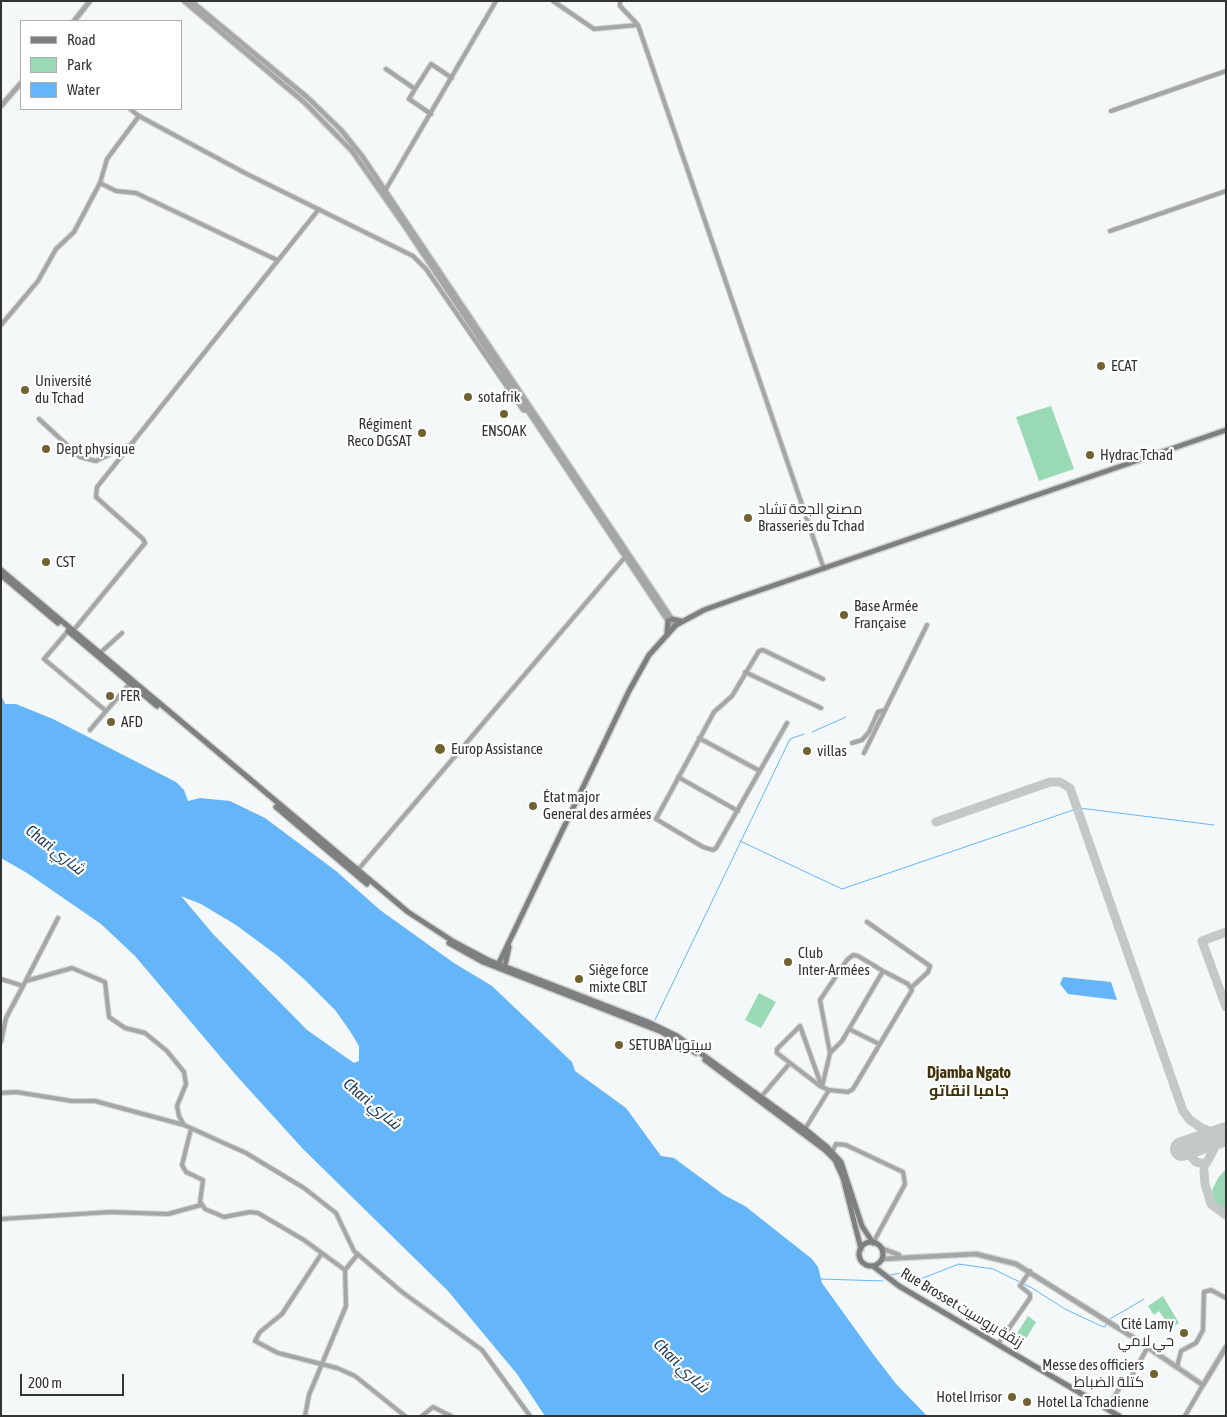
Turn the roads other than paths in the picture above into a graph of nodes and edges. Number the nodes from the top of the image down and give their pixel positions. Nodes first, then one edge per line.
1 (90, 1) edge
2 (184, 1) edge
3 (191, 1) edge
4 (496, 1) edge
5 (553, 1) edge
6 (620, 1) edge
7 (75, 20) edge
8 (638, 25) junction
9 (386, 69) dead end
10 (1226, 71) edge
11 (452, 78) junction
12 (20, 84) edge
13 (415, 89) junction
14 (1, 106) edge
15 (131, 110) edge
16 (1112, 110) dead end
17 (431, 114) junction
18 (139, 116) junction
19 (100, 183) junction
20 (386, 189) junction
21 (1226, 191) edge
22 (319, 209) junction
23 (1110, 231) dead end
24 (277, 260) junction
25 (1, 325) edge
26 (531, 412) junction
27 (39, 419) dead end
28 (1226, 430) edge
29 (129, 445) junction
30 (627, 555) junction
31 (824, 569) junction
32 (1, 570) edge
33 (4, 576) edge
34 (670, 620) junction
35 (682, 621) junction
36 (926, 625) dead end
37 (674, 626) junction
38 (70, 631) junction
39 (667, 632) junction
40 (122, 633) dead end
41 (100, 654) junction
42 (745, 672) junction
43 (823, 679) dead end
44 (131, 682) junction
45 (821, 708) dead end
46 (885, 710) junction
47 (106, 711) junction
48 (787, 723) dead end
49 (90, 730) dead end
50 (699, 738) junction
51 (852, 743) dead end
52 (864, 753) dead end
53 (760, 771) junction
54 (678, 777) junction
55 (738, 811) junction
56 (356, 872) junction
57 (58, 918) dead end
58 (867, 922) dead end
59 (506, 953) junction
60 (488, 960) junction
61 (498, 966) junction
62 (505, 969) junction
63 (514, 970) junction
64 (883, 971) junction
65 (1, 980) edge
66 (26, 982) junction
67 (24, 986) junction
68 (912, 987) junction
69 (849, 1029) junction
70 (1, 1042) edge
71 (879, 1044) junction
72 (830, 1053) junction
73 (790, 1063) junction
74 (822, 1087) junction
75 (829, 1090) junction
76 (1, 1093) edge
77 (763, 1100) junction
78 (184, 1125) junction
79 (191, 1129) junction
80 (805, 1129) junction
81 (832, 1152) junction
82 (201, 1205) junction
83 (1, 1219) edge
84 (873, 1243) junction
85 (861, 1248) junction
86 (881, 1248) junction
87 (322, 1253) junction
88 (358, 1254) junction
89 (910, 1257) junction
90 (881, 1260) junction
91 (872, 1266) junction
92 (345, 1270) junction
93 (1030, 1271) junction
94 (883, 1273) junction
95 (1226, 1298) edge
96 (998, 1344) junction
97 (1148, 1347) junction
98 (1226, 1347) edge
99 (323, 1364) junction
100 (1176, 1367) junction
101 (1203, 1385) junction
102 (1107, 1408) junction
103 (529, 1415) edge
104 (305, 1416) edge
105 (405, 1416) edge
106 (422, 1416) edge
107 (451, 1416) edge
108 (1119, 1416) edge
109 (1185, 1416) edge

1 - 7 street
2 - 26 street
3 - 20 street
4 - 11 street
5 - 8 street
6 - 8 street
8 - 31 street
9 - 13 street
10 - 16 street
11 - 13 street
11 - 17 street
12 - 14 street
13 - 17 street
15 - 18 street
17 - 20 street
18 - 19 street
18 - 22 street
19 - 24 street
19 - 25 street
20 - 26 street
21 - 23 street
22 - 24 street
22 - 26 street
24 - 29 street
26 - 30 street
27 - 29 street
28 - 31 main road
29 - 38 street
30 - 34 street
30 - 56 street
31 - 35 main road
32 - 33 main road
33 - 38 main road
34 - 35 main road
34 - 37 street
34 - 39 main road
35 - 37 main road
36 - 46 street
37 - 39 main road
38 - 41 main road
38 - 44 main road
38 - 47 street
39 - 59 main road
40 - 41 street
41 - 44 main road
42 - 43 street
42 - 45 street
42 - 50 street
44 - 47 street
44 - 56 main road
46 - 51 street
46 - 52 street
47 - 49 street
48 - 53 street
50 - 53 street
50 - 54 street
53 - 55 street
54 - 55 street
54 - 55 street
56 - 60 main road
56 - 61 main road
57 - 66 street
58 - 68 street
59 - 60 main road
59 - 61 main road
59 - 62 main road
59 - 63 main road
60 - 61 main road
61 - 62 main road
62 - 63 main road
62 - 77 main road
63 - 77 main road
64 - 68 street
64 - 69 street
64 - 72 street
65 - 67 street
66 - 67 street
66 - 78 street
67 - 70 street
68 - 71 street
69 - 71 street
69 - 72 street
71 - 75 street
72 - 74 street
73 - 74 street
73 - 74 street
73 - 77 street
74 - 75 street
75 - 80 street
76 - 78 street
77 - 80 main road
77 - 85 main road
78 - 79 street
79 - 82 street
79 - 88 street
80 - 81 main road
81 - 84 main road
81 - 84 street
82 - 83 street
82 - 87 street
84 - 85 main road
84 - 86 main road
85 - 91 main road
86 - 89 street
86 - 90 main road
87 - 92 street
87 - 99 street
88 - 92 street
88 - 103 street
89 - 90 street
89 - 93 street
90 - 91 main road
90 - 94 main road, Rue Brosset زنقة بروسيت
91 - 94 main road, Rue Brosset زنقة بروسيت
92 - 99 street
93 - 96 street
93 - 97 street
94 - 96 main road, Rue Brosset زنقة بروسيت
95 - 100 street
96 - 102 main road, Rue Brosset زنقة بروسيت
97 - 100 street
97 - 102 street
98 - 101 street
99 - 104 street
99 - 105 street
100 - 101 street
101 - 109 street
102 - 108 main road, Rue Brosset زنقة بروسيت
106 - 107 street

